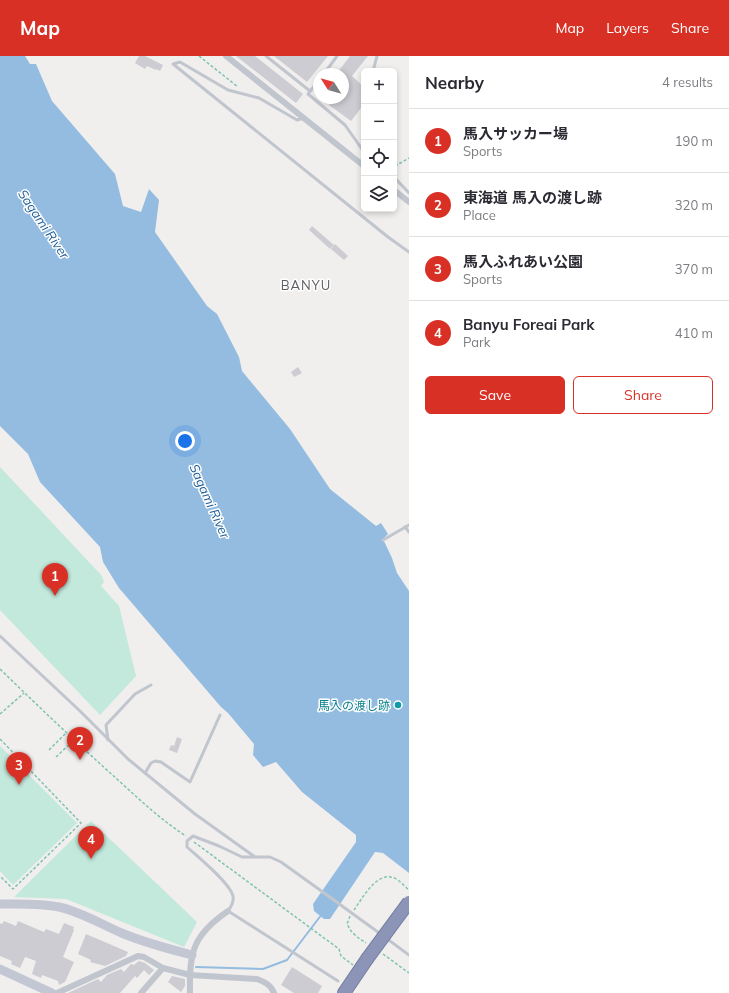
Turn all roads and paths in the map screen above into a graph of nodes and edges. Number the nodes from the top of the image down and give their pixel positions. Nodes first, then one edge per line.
1 (199, 56) edge
2 (226, 56) edge
3 (266, 56) edge
4 (337, 56) edge
5 (377, 56) edge
6 (328, 68) edge
7 (374, 68) edge
8 (313, 87) edge
9 (310, 91) junction
10 (248, 95) junction
11 (304, 118) junction
12 (361, 145) edge
13 (409, 158) edge
14 (361, 164) edge
15 (397, 165) edge
16 (397, 180) edge
17 (397, 192) edge
18 (408, 193) edge
19 (409, 202) edge
20 (409, 252) edge
21 (409, 525) edge
22 (405, 527) junction
23 (409, 532) edge
24 (383, 540) dead end
25 (0, 636) edge
26 (0, 670) edge
27 (151, 685) dead end
28 (24, 692) junction
29 (0, 714) edge
30 (220, 715) dead end
31 (66, 733) junction
32 (0, 739) edge
33 (74, 740) junction
34 (108, 740) junction
35 (49, 750) dead end
36 (56, 757) dead end
37 (145, 772) junction
38 (189, 839) junction
39 (255, 856) junction
40 (0, 876) edge
41 (409, 890) edge
42 (409, 902) edge
43 (0, 904) edge
44 (228, 911) junction
45 (352, 913) junction
46 (409, 954) edge
47 (192, 955) junction
48 (163, 968) junction
49 (356, 968) dead end
50 (0, 969) edge
51 (190, 975) junction
52 (338, 981) dead end
53 (50, 992) edge
54 (142, 993) edge
55 (190, 993) edge
56 (274, 993) edge
57 (344, 993) edge

1 - 10 path
2 - 11 street
3 - 9 lane
4 - 6 lane
5 - 7 lane
8 - 9 lane
9 - 12 lane
10 - 11 lane
10 - 20 lane
11 - 14 street
13 - 15 path
16 - 18 lane
17 - 19 street
21 - 22 lane
22 - 23 lane
22 - 24 lane
25 - 34 lane
26 - 28 path
27 - 34 lane
28 - 29 path
28 - 31 path
30 - 37 lane
31 - 33 path
31 - 35 path
32 - 40 path
33 - 36 path
33 - 38 path
34 - 37 lane
37 - 39 lane
38 - 39 lane
38 - 44 lane
38 - 49 path
39 - 45 lane
41 - 45 path
42 - 57 highway, bridge
43 - 47 street
44 - 47 street
44 - 52 lane
45 - 46 lane
47 - 51 street
48 - 51 street
48 - 53 street
48 - 54 street
50 - 53 street
51 - 55 street
51 - 56 street

